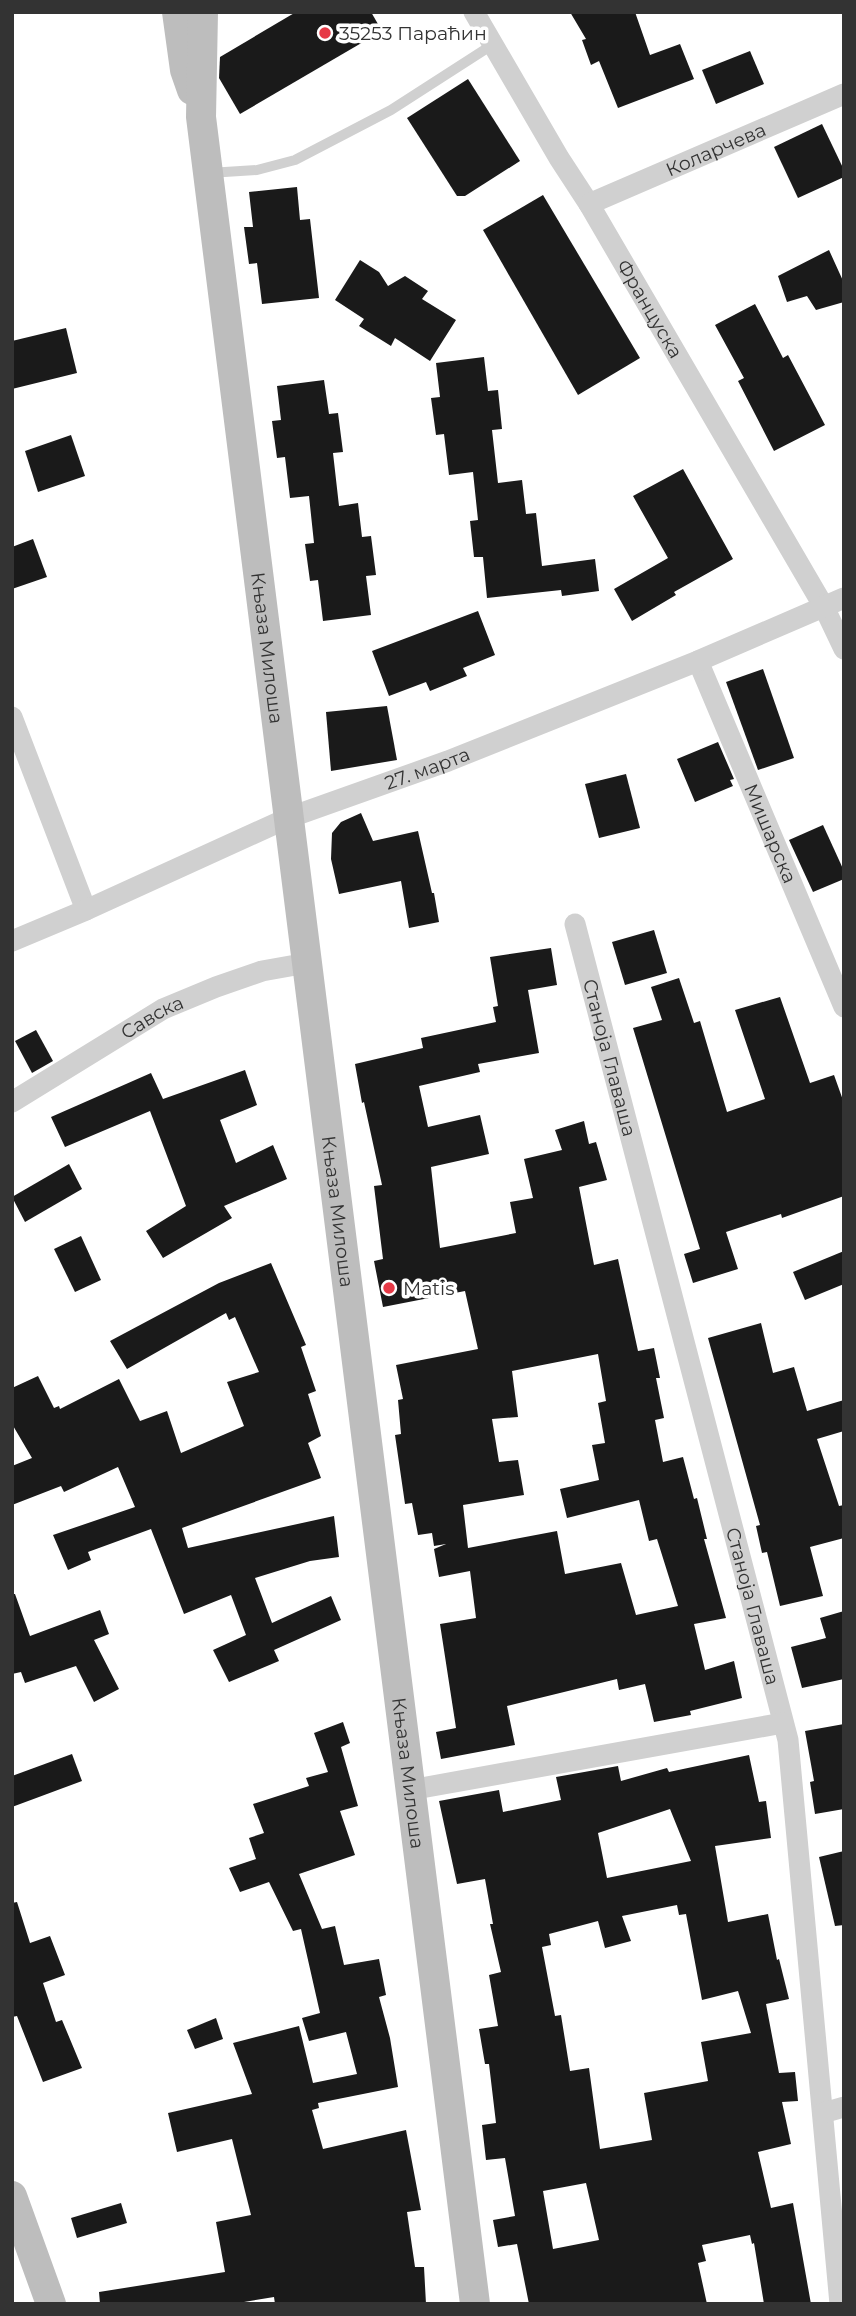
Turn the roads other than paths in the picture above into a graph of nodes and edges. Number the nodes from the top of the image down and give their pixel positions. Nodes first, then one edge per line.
1 (177, 12) edge
2 (204, 12) edge
3 (474, 12) edge
4 (492, 45) junction
5 (844, 94) edge
6 (201, 117) junction
7 (208, 173) junction
8 (589, 204) junction
9 (844, 598) edge
10 (824, 607) junction
11 (844, 649) edge
12 (698, 660) junction
13 (12, 717) edge
14 (288, 818) junction
15 (86, 910) junction
16 (575, 924) dead end
17 (12, 941) edge
18 (307, 963) junction
19 (844, 1007) edge
20 (12, 1102) edge
21 (783, 1723) junction
22 (410, 1790) junction
23 (844, 2107) edge
24 (823, 2113) junction
25 (12, 2196) edge
26 (51, 2304) edge
27 (475, 2304) edge
28 (840, 2304) edge

1 - 6 main road, Књаза Милоша
2 - 6 main road, Књаза Милоша
3 - 4 street, Француска
4 - 7 lane
4 - 8 street, Француска
5 - 8 street, Коларчева
6 - 7 main road, Књаза Милоша
7 - 14 main road, Књаза Милоша
8 - 10 street, Француска
9 - 10 street, 27. марта
10 - 11 street, Француска
10 - 12 street, 27. марта
12 - 14 street, 27. марта
12 - 19 street, Мишарска
13 - 15 street
14 - 15 street, 27. марта
14 - 18 main road, Књаза Милоша
15 - 17 street, 27. марта
16 - 21 street, Станоја Главаша
18 - 20 street, Савска
18 - 22 main road, Књаза Милоша
21 - 22 street
21 - 24 street, Станоја Главаша
22 - 27 main road, Књаза Милоша
23 - 24 street
24 - 28 street, Станоја Главаша
25 - 26 main road

